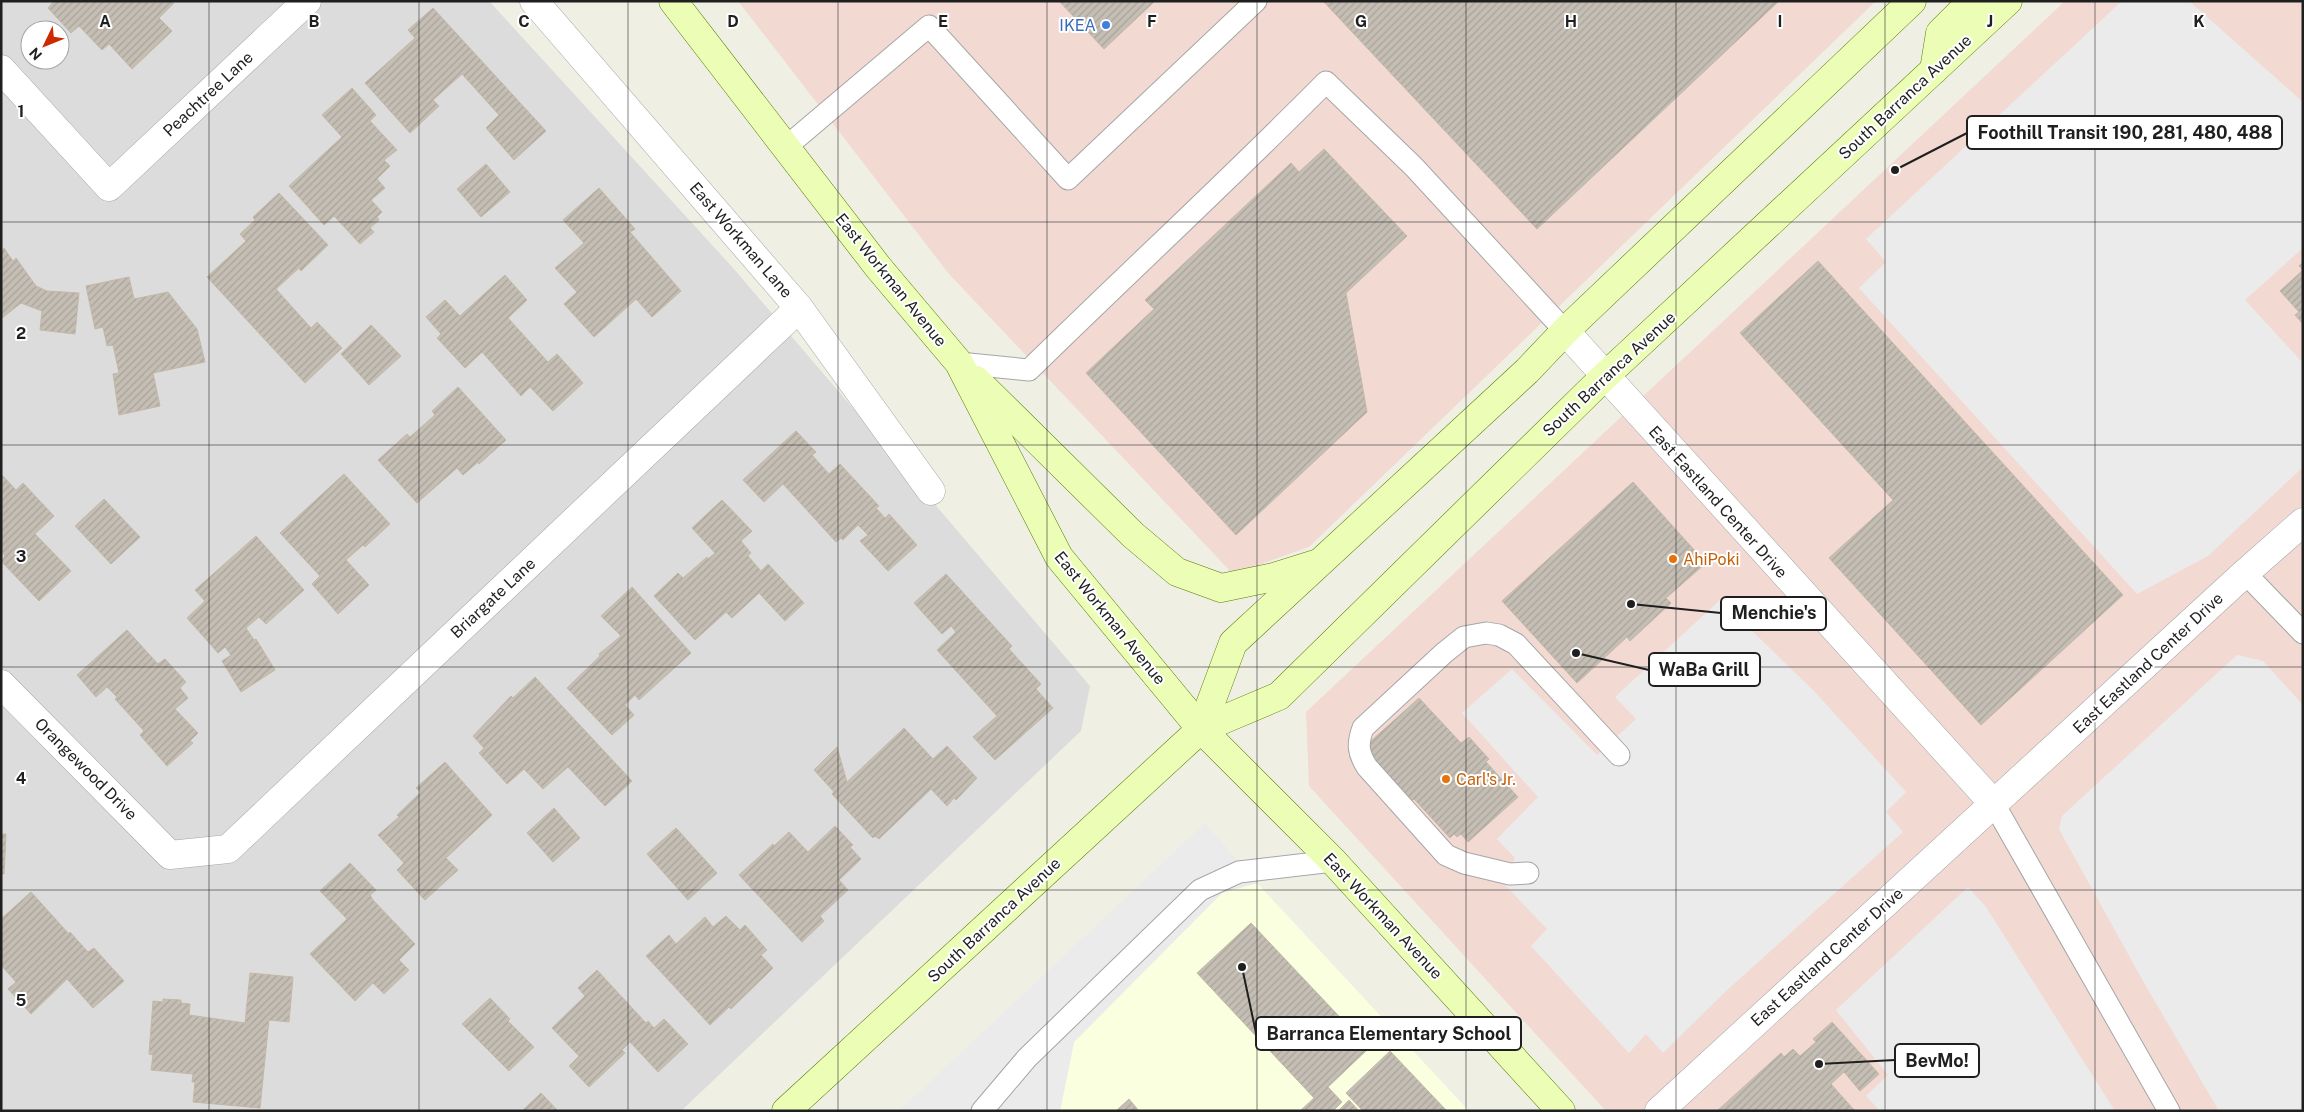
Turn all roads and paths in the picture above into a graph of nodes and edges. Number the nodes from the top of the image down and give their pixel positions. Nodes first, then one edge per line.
1 (307, 1) edge
2 (534, 1) edge
3 (673, 1) edge
4 (1256, 1) edge
5 (1912, 1) edge
6 (1972, 1) edge
7 (2008, 1) edge
8 (1, 70) edge
9 (1934, 70) junction
10 (786, 147) junction
11 (799, 308) junction
12 (1565, 332) junction
13 (959, 363) junction
14 (1605, 376) junction
15 (931, 491) dead end
16 (2303, 522) edge
17 (1323, 562) junction
18 (2245, 573) junction
19 (2303, 634) edge
20 (1, 684) edge
21 (1201, 729) junction
22 (1619, 755) dead end
23 (1994, 804) junction
24 (170, 855) joint
25 (1333, 861) junction
26 (1528, 873) dead end
27 (786, 1111) edge
28 (982, 1111) edge
29 (1562, 1111) edge
30 (1659, 1111) edge
31 (2169, 1111) edge

1 - 8 street, Peachtree Lane
2 - 11 street, East Workman Lane
3 - 10 main road, East Workman Avenue
4 - 10 lane
5 - 12 main road, South Barranca Avenue
6 - 9 main road
7 - 9 main road, South Barranca Avenue
9 - 14 main road, South Barranca Avenue
10 - 13 main road, East Workman Avenue
11 - 15 street, East Workman Lane
11 - 24 street, Briargate Lane
12 - 13 lane
12 - 14 street, East Eastland Center Drive
12 - 17 main road, South Barranca Avenue
13 - 17 main road
13 - 21 main road, East Workman Avenue
14 - 21 main road, South Barranca Avenue
14 - 23 street, East Eastland Center Drive
16 - 18 street, East Eastland Center Drive
17 - 21 main road, South Barranca Avenue
18 - 19 lane
18 - 23 street, East Eastland Center Drive
20 - 24 street, Orangewood Drive
21 - 25 main road, East Workman Avenue
21 - 27 main road, South Barranca Avenue
22 - 26 lane
23 - 30 street, East Eastland Center Drive
23 - 31 lane
25 - 28 lane
25 - 29 main road, East Workman Avenue

